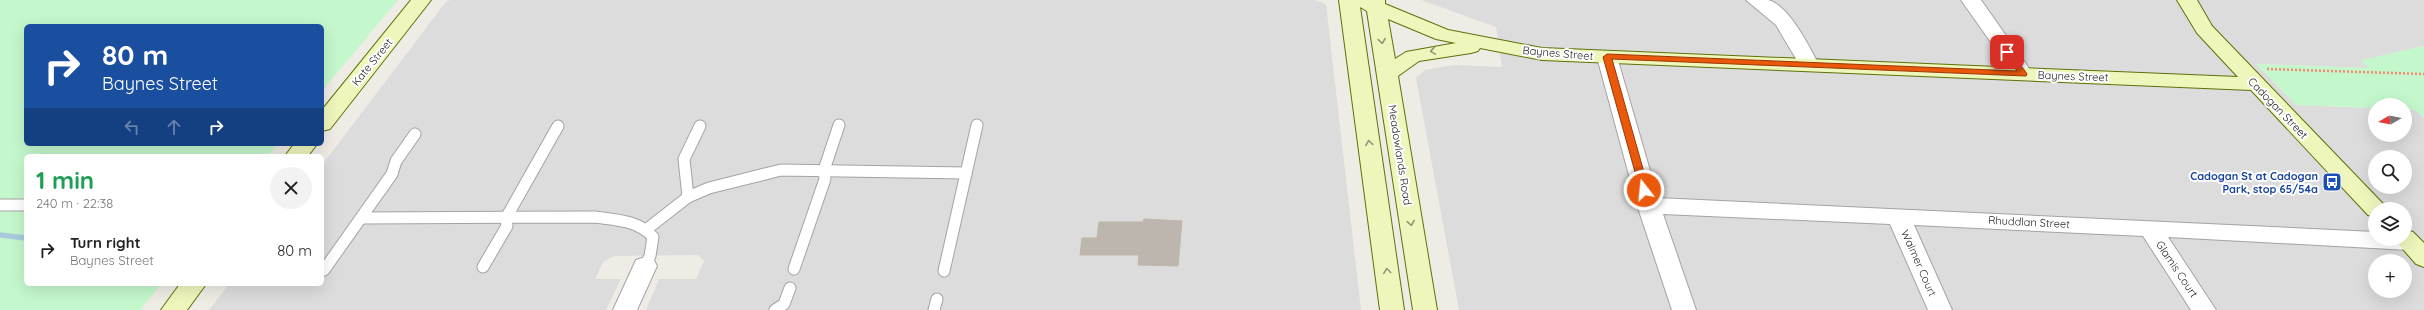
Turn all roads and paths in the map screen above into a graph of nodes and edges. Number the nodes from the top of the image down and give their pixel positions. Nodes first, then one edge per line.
1 (421, 0) edge
2 (1349, 0) edge
3 (1358, 0) edge
4 (1756, 0) edge
5 (1971, 0) edge
6 (2188, 0) edge
7 (1380, 3) edge
8 (1486, 43) junction
9 (1607, 57) junction
10 (1809, 65) junction
11 (2239, 68) junction
12 (1387, 74) junction
13 (2023, 74) junction
14 (2424, 74) edge
15 (2254, 84) junction
16 (324, 121) edge
17 (839, 125) dead end
18 (977, 125) dead end
19 (558, 126) dead end
20 (700, 126) dead end
21 (415, 134) dead end
22 (304, 146) edge
23 (298, 154) edge
24 (824, 170) junction
25 (966, 173) junction
26 (688, 197) junction
27 (2369, 202) edge
28 (0, 205) edge
29 (24, 205) edge
30 (1648, 205) junction
31 (1898, 216) junction
32 (362, 218) junction
33 (506, 218) junction
34 (2150, 228) junction
35 (647, 229) junction
36 (2413, 246) edge
37 (645, 266) joint
38 (483, 267) dead end
39 (794, 269) dead end
40 (324, 270) dead end
41 (944, 271) dead end
42 (192, 286) edge
43 (790, 288) dead end
44 (173, 310) edge
45 (625, 310) edge
46 (775, 310) edge
47 (1392, 310) edge
48 (1425, 310) edge
49 (1684, 310) edge
50 (1940, 310) edge
51 (2204, 310) edge

1 - 16 street, Kate Street
47 -> 2 street
3 - 7 street, Baynes Street
4 - 10 street
5 - 13 street
6 - 11 street, Cadogan Street
7 - 8 street, Baynes Street
7 -> 12 street, Meadowlands Road
8 - 9 street, Baynes Street
8 -> 12 street
9 - 10 street, Baynes Street
9 - 30 street
10 - 13 street, Baynes Street
11 - 14 path
11 - 15 street, Cadogan Street
12 -> 48 street, Meadowlands Road
13 - 15 street, Baynes Street
15 - 27 street, Cadogan Street
17 - 24 lane
18 - 25 lane
19 - 33 lane
20 - 26 lane
21 - 32 lane
22 - 23 street
24 - 25 lane
24 - 26 lane
24 - 39 lane
25 - 41 lane
26 - 35 lane
28 - 29 lane
30 - 31 street, Rhuddlan Street
30 - 49 street
31 - 34 street, Rhuddlan Street
31 - 50 street, Walmer Court
32 - 33 lane
32 - 40 lane
33 - 35 lane
33 - 38 lane
34 - 36 street, Rhuddlan Street
34 - 51 street, Glamis Court
35 - 37 lane
37 - 45 street
42 - 44 street
43 - 46 lane

